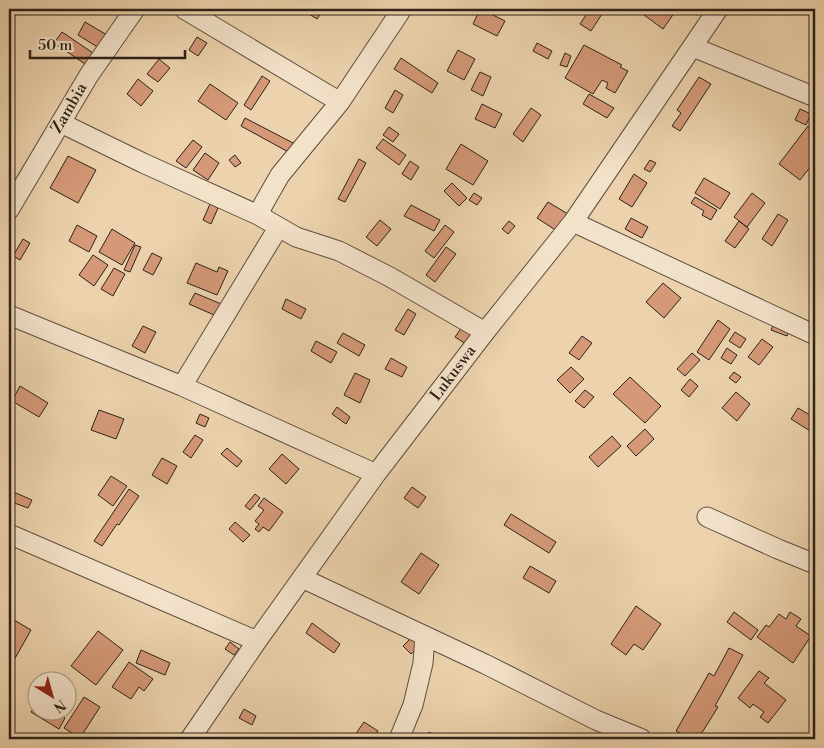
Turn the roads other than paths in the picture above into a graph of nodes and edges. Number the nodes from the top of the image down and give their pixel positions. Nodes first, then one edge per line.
1 (135, 9) edge
2 (184, 9) edge
3 (402, 9) edge
4 (718, 9) edge
5 (693, 47) junction
6 (815, 97) edge
7 (340, 102) junction
8 (61, 122) junction
9 (9, 210) edge
10 (258, 215) junction
11 (573, 222) junction
12 (278, 228) junction
13 (9, 315) edge
14 (485, 332) junction
15 (815, 335) edge
16 (182, 386) junction
17 (376, 474) junction
18 (707, 517) dead end
19 (9, 534) edge
20 (815, 564) edge
21 (302, 578) junction
22 (425, 636) junction
23 (256, 641) junction
24 (190, 739) edge
25 (399, 739) edge
26 (642, 739) edge

1 - 8 street, Zambia
2 - 7 street
3 - 7 street
4 - 5 street, Lukuswa
5 - 6 street
5 - 11 street, Lukuswa
7 - 10 street
8 - 9 street, Zambia
8 - 10 street
10 - 12 street
11 - 14 street, Lukuswa
11 - 15 street
12 - 14 street
12 - 16 street
13 - 16 street
14 - 17 street, Lukuswa
16 - 17 street
17 - 21 street, Lukuswa
18 - 20 street
19 - 23 street
21 - 22 street
21 - 23 street, Lukuswa
22 - 25 street
22 - 26 street
23 - 24 street, Lukuswa

